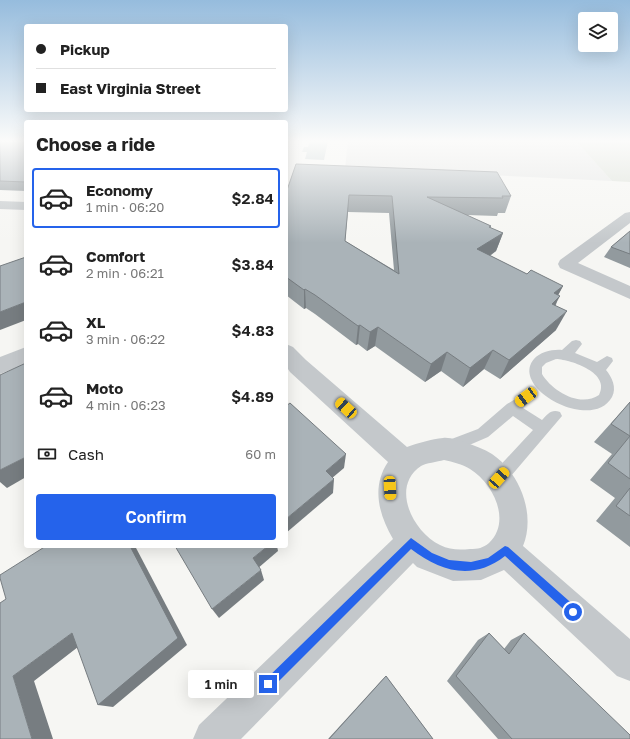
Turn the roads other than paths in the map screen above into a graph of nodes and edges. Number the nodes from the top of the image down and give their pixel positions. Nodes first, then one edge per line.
1 (0, 205) edge
2 (24, 206) edge
3 (630, 216) edge
4 (630, 293) edge
5 (576, 344) dead end
6 (288, 354) edge
7 (565, 355) junction
8 (24, 356) edge
9 (0, 366) edge
10 (542, 385) junction
11 (569, 402) junction
12 (512, 408) junction
13 (543, 429) junction
14 (444, 449) junction
15 (405, 461) junction
16 (499, 478) junction
17 (411, 543) junction
18 (505, 550) junction
19 (630, 663) edge
20 (213, 739) edge

1 - 2 street
3 - 4 street
5 - 7 lane
6 - 15 street
7 - 10 lane
7 - 11 lane
8 - 9 street
10 - 11 lane
10 - 12 lane
11 - 13 lane
12 - 13 lane
12 - 14 lane
13 - 16 lane
14 - 15 street
14 - 16 street
15 - 17 street
16 - 18 street
17 - 18 street
17 - 20 street
18 - 19 street

